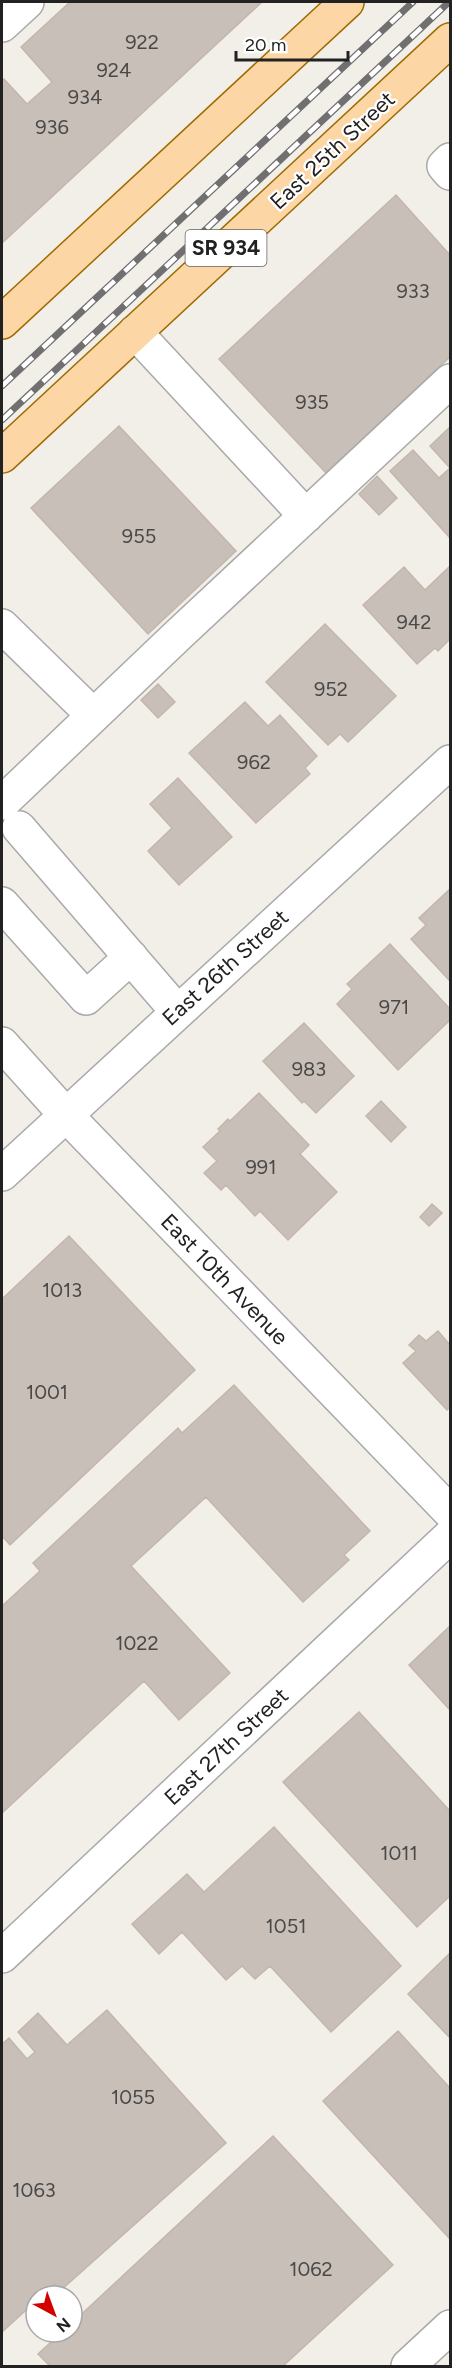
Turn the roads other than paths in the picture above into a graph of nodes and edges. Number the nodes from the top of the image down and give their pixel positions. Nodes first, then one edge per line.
1 (27, 2) edge
2 (347, 2) edge
3 (2, 25) edge
4 (450, 40) edge
5 (450, 160) edge
6 (450, 173) edge
7 (2, 322) edge
8 (135, 332) junction
9 (450, 381) edge
10 (2, 456) edge
11 (306, 516) junction
12 (2, 626) edge
13 (93, 715) junction
14 (450, 762) edge
15 (10, 816) edge
16 (2, 904) edge
17 (131, 957) junction
18 (177, 1011) junction
19 (2, 1044) edge
20 (65, 1114) junction
21 (2, 1174) edge
22 (450, 1512) edge
23 (450, 1536) edge
24 (2, 1956) edge
25 (450, 2326) edge
26 (408, 2367) edge

1 - 3 street
2 - 7 main road
4 - 8 main road, East 25th Street / SR 934
5 - 6 street
8 - 10 main road, East 25th Street / SR 934
8 - 11 street
9 - 11 street
11 - 13 street
12 - 13 street
13 - 15 street
14 - 18 street, East 26th Street
15 - 17 street
16 - 17 street
17 - 18 street
18 - 20 street, East 26th Street
19 - 20 street, East 10th Avenue
20 - 21 street, East 26th Street
20 - 22 street, East 10th Avenue
23 - 24 street, East 27th Street
25 - 26 street

